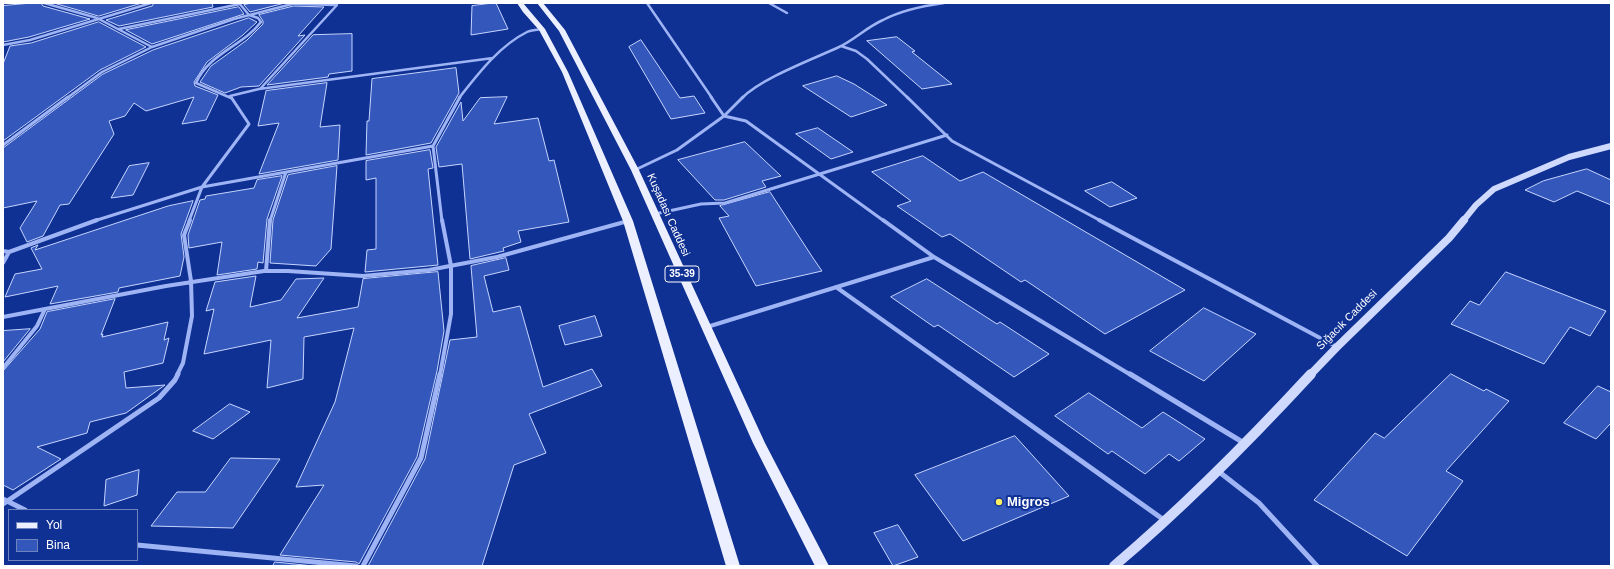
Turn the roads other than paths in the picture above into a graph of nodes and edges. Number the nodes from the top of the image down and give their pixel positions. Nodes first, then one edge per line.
1 (44, 3) edge
2 (151, 3) edge
3 (296, 3) edge
4 (340, 3) edge
5 (520, 3) edge
6 (540, 3) edge
7 (648, 3) edge
8 (769, 3) edge
9 (944, 3) edge
10 (240, 4) edge
11 (337, 5) junction
12 (787, 13) dead end
13 (249, 15) junction
14 (97, 18) junction
15 (119, 29) junction
16 (542, 29) junction
17 (3, 45) edge
18 (841, 46) junction
19 (152, 47) junction
20 (493, 58) junction
21 (259, 89) junction
22 (230, 96) junction
23 (724, 116) junction
24 (946, 135) junction
25 (3, 145) edge
26 (433, 146) junction
27 (1611, 146) edge
28 (635, 170) junction
29 (286, 172) junction
30 (820, 175) junction
31 (202, 187) junction
32 (655, 214) junction
33 (628, 221) junction
34 (3, 251) edge
35 (9, 252) junction
36 (934, 257) junction
37 (3, 263) edge
38 (451, 266) junction
39 (266, 271) junction
40 (191, 281) junction
41 (836, 287) junction
42 (45, 309) junction
43 (3, 317) edge
44 (706, 328) junction
45 (1337, 347) junction
46 (3, 368) edge
47 (1246, 444) junction
48 (1217, 470) junction
49 (4, 501) edge
50 (23, 509) edge
51 (1166, 522) junction
52 (138, 545) edge
53 (813, 552) junction
54 (1125, 561) edge
55 (356, 566) edge
56 (363, 566) edge
57 (732, 566) edge
58 (822, 566) edge
59 (830, 566) edge
60 (1114, 566) edge
61 (1317, 566) edge

1 - 14 street
2 - 14 street
3 - 11 street
3 - 13 street
4 - 11 street
5 - 16 main road
6 - 28 main road, Kuşadası Caddesi / 35-39
7 - 23 street
8 - 12 street
9 - 18 street
10 - 13 street
10 - 15 street
11 - 21 street
13 - 19 street
13 - 22 street
14 - 15 street
14 - 17 street
15 - 19 street
16 - 20 street
16 - 33 main road
18 - 23 street
18 - 24 street
19 - 25 street
20 - 21 street
20 - 26 street
21 - 22 street
22 - 31 street
23 - 28 street
23 - 30 street
24 - 30 street
24 - 45 street
26 - 29 street
26 - 38 street
27 - 45 main road, Sığacık Caddesi
28 - 32 main road, Kuşadası Caddesi / 35-39
29 - 31 street
29 - 39 street
30 - 32 street
30 - 36 street
31 - 35 street
31 - 40 street
32 - 44 main road, Kuşadası Caddesi / 35-39
33 - 38 street
33 - 57 main road
34 - 35 street
35 - 37 street
36 - 41 street
36 - 47 street
38 - 39 street
38 - 56 street
39 - 40 street
40 - 42 street
40 - 49 street
41 - 44 street
41 - 51 street
42 - 43 street
42 - 46 street
44 - 53 main road, Kuşadası Caddesi / 35-39
45 - 47 main road, Sığacık Caddesi
47 - 48 main road, Sığacık Caddesi
48 - 51 main road, Sığacık Caddesi
48 - 61 street
49 - 50 street
51 - 54 main road, Sığacık Caddesi
52 - 55 street
53 - 58 main road, 35-39
53 - 59 main road
54 - 60 main road, Sığacık Caddesi

